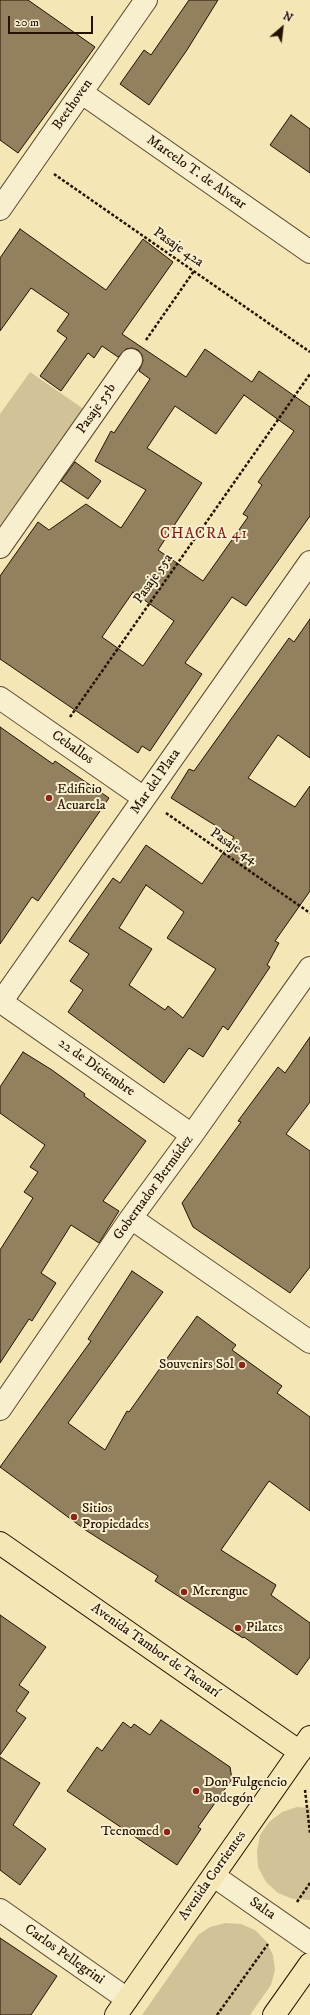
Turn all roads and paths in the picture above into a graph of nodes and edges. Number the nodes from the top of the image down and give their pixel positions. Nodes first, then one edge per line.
1 (146, 0) edge
2 (82, 93) junction
3 (34, 160) junction
4 (0, 209) edge
5 (310, 252) edge
6 (194, 271) junction
7 (310, 352) edge
8 (131, 360) joint
9 (310, 374) edge
10 (0, 547) edge
11 (310, 562) edge
12 (0, 698) edge
13 (56, 737) junction
14 (144, 798) junction
15 (310, 913) edge
16 (310, 968) edge
17 (1, 1002) edge
18 (192, 1135) junction
19 (131, 1218) junction
20 (310, 1342) edge
21 (0, 1408) edge
22 (0, 1543) edge
23 (307, 1750) edge
24 (214, 1876) junction
25 (0, 1910) edge
26 (282, 1924) junction
27 (310, 1943) edge
28 (310, 1964) edge
29 (122, 2007) edge
30 (216, 2015) edge
31 (274, 2015) edge

1 - 2 street, Beethoven
2 - 3 street, Beethoven
2 - 5 street, Marcelo T. de Alvear
3 - 4 street, Beethoven
3 - 6 path, Pasaje 42a
6 - 7 path, Pasaje 42a
6 - 8 path
8 - 10 street, Pasaje 55b
9 - 13 path, Pasaje 55a
11 - 14 street, Mar del Plata
12 - 13 street, Ceballos
13 - 14 street, Ceballos
14 - 15 path, Pasaje 44
14 - 17 street, Mar del Plata
16 - 18 street, Gobernador Bermúdez
17 - 18 street, 22 de Diciembre
18 - 19 street, Gobernador Bermúdez
19 - 20 street
19 - 21 street, Gobernador Bermúdez
22 - 23 main road, Avenida Tambor de Tacuarí
23 - 24 main road, Avenida Corrientes
24 - 26 street, Salta
24 - 29 main road, Avenida Corrientes
25 - 29 street, Carlos Pellegrini
26 - 27 street, Salta
26 - 30 path
28 - 31 main road

